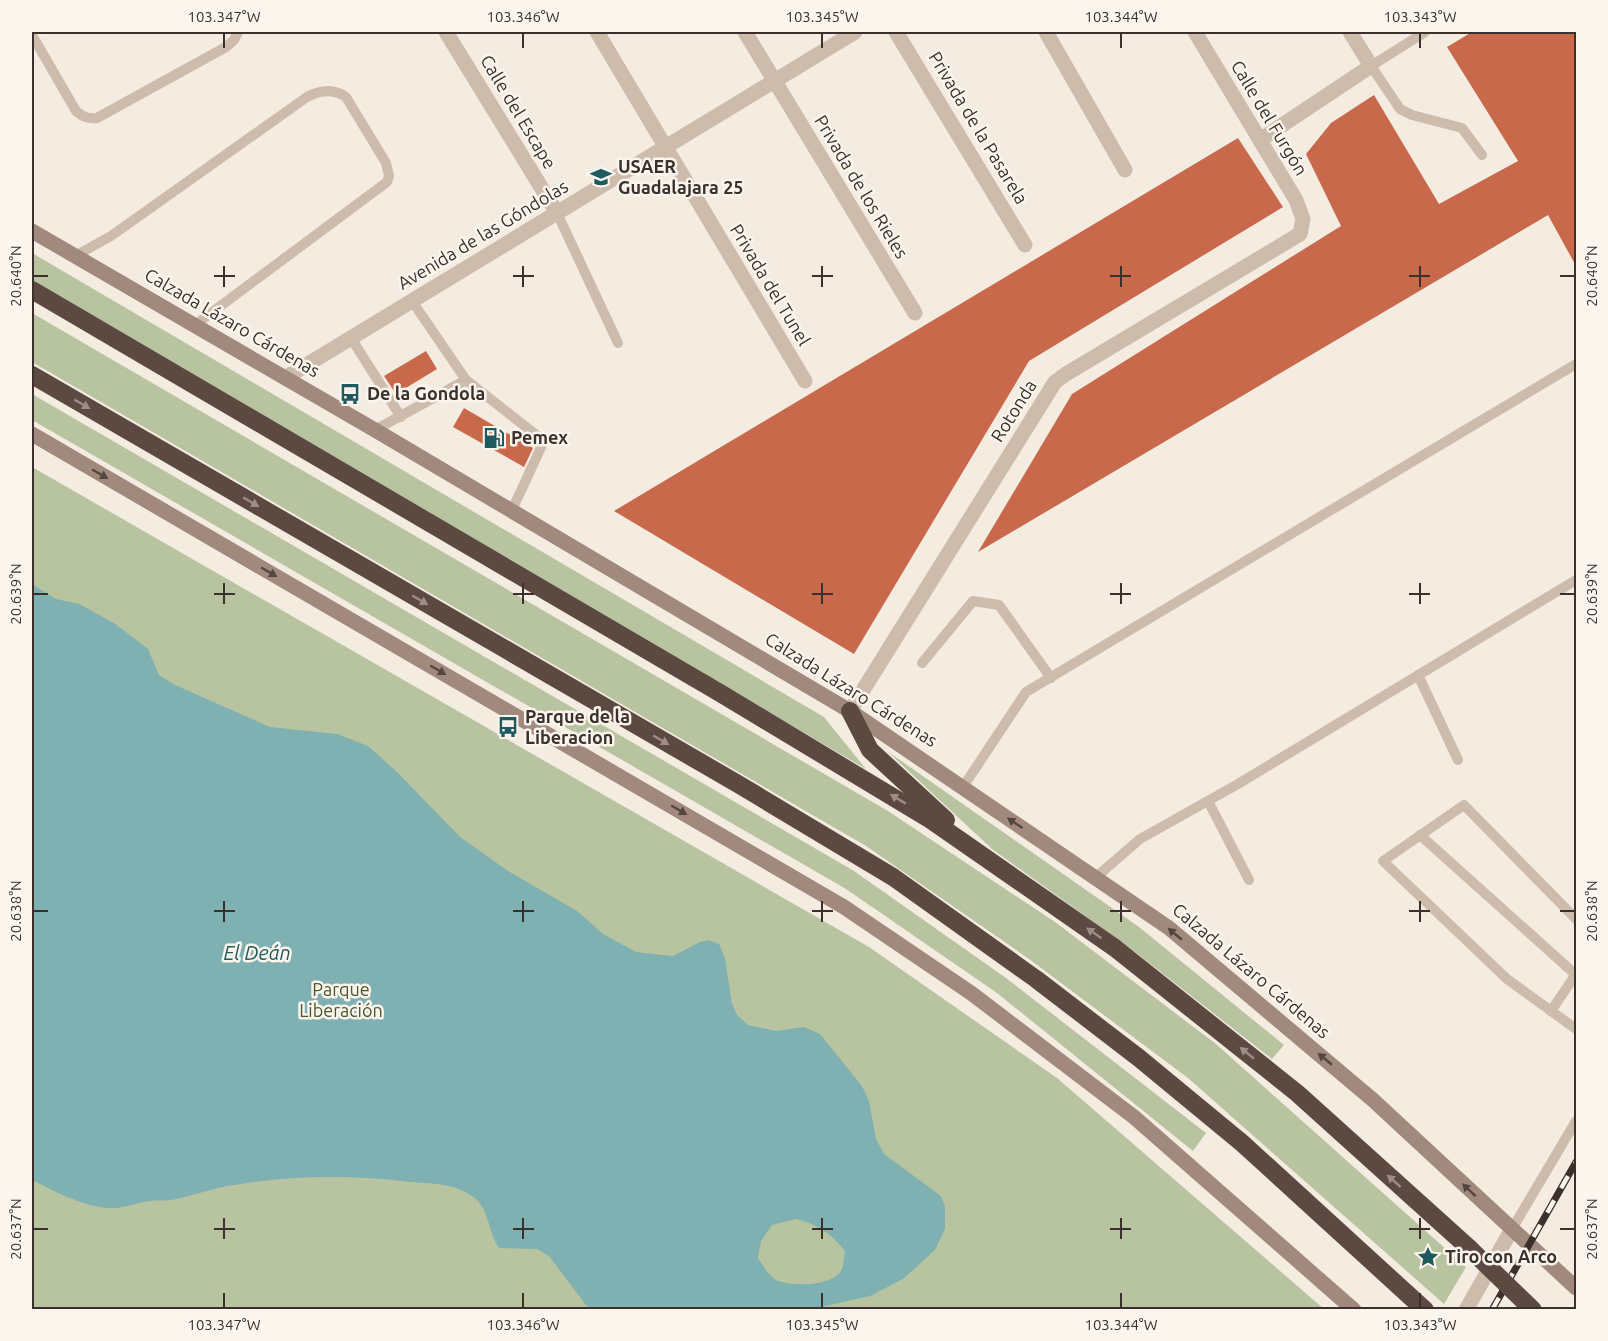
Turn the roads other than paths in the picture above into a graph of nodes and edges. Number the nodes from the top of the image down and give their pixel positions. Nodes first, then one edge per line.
1 (238, 32) edge
2 (446, 32) edge
3 (597, 32) edge
4 (745, 32) edge
5 (855, 32) edge
6 (896, 32) edge
7 (1046, 32) edge
8 (1195, 32) edge
9 (1350, 32) edge
10 (1425, 32) edge
11 (32, 34) edge
12 (1371, 66) junction
13 (775, 81) junction
14 (1260, 140) junction
15 (666, 146) junction
16 (1482, 155) dead end
17 (1125, 170) dead end
18 (557, 213) junction
19 (1303, 227) joint
20 (32, 231) edge
21 (1025, 245) dead end
22 (75, 256) junction
23 (32, 290) edge
24 (412, 301) junction
25 (915, 313) dead end
26 (195, 325) junction
27 (351, 338) junction
28 (618, 343) dead end
29 (1576, 364) edge
30 (32, 375) edge
31 (285, 378) junction
32 (466, 380) junction
33 (805, 381) dead end
34 (401, 417) junction
35 (375, 430) junction
36 (32, 434) edge
37 (512, 510) junction
38 (1576, 580) edge
39 (922, 663) dead end
40 (1418, 675) junction
41 (1051, 678) junction
42 (850, 711) junction
43 (1458, 760) dead end
44 (963, 788) junction
45 (1208, 801) junction
46 (1420, 835) junction
47 (994, 864) junction
48 (1095, 878) junction
49 (1249, 880) dead end
50 (1576, 919) edge
51 (1576, 975) edge
52 (1551, 1011) junction
53 (1576, 1029) edge
54 (1576, 1121) edge
55 (1512, 1229) junction
56 (1576, 1288) edge
57 (1421, 1305) edge
58 (1354, 1310) edge
59 (1466, 1310) edge
60 (1533, 1310) edge

1 - 11 lane
2 - 18 street, Calle del Escape
3 - 15 street, Privada del Tunel
4 - 13 street, Privada de los Rieles
5 - 13 street, Avenida de las Góndolas
6 - 21 street, Privada de la Pasarela
7 - 17 street
8 - 14 street, Calle del Furgón
9 - 12 street
10 - 12 lane
12 - 14 street
12 - 16 lane
13 - 15 street, Avenida de las Góndolas
13 - 25 street, Privada de los Rieles
14 - 19 street, Calle del Furgón
15 - 18 street, Avenida de las Góndolas
15 - 33 street, Privada del Tunel
18 - 24 street, Avenida de las Góndolas
18 - 28 lane
19 - 42 street, Rotonda
20 - 22 main road, Calzada Lázaro Cárdenas
22 - 26 main road, Calzada Lázaro Cárdenas
22 - 26 lane
47 -> 23 highway
24 - 27 street, Avenida de las Góndolas
24 - 32 lane
26 - 31 main road, Calzada Lázaro Cárdenas
27 - 31 street, Avenida de las Góndolas
27 - 34 lane
29 - 41 lane
30 -> 57 highway
31 - 35 main road, Calzada Lázaro Cárdenas
32 - 34 lane
32 - 37 lane
34 - 35 lane
35 - 37 main road, Calzada Lázaro Cárdenas
36 -> 58 main road
37 - 42 main road, Calzada Lázaro Cárdenas
38 - 40 lane
39 - 41 lane
40 - 43 lane
40 - 45 lane
41 - 44 lane
42 - 44 main road, Calzada Lázaro Cárdenas
42 - 47 highway
48 -> 44 main road, Calzada Lázaro Cárdenas
45 - 48 lane
45 - 49 lane
46 - 50 lane
46 - 51 lane
46 - 52 lane
60 -> 47 highway, bridge
55 -> 48 main road, Calzada Lázaro Cárdenas
51 - 52 lane
52 - 53 lane
54 - 55 lane
55 - 56 main road, Calzada Lázaro Cárdenas
55 - 59 street

